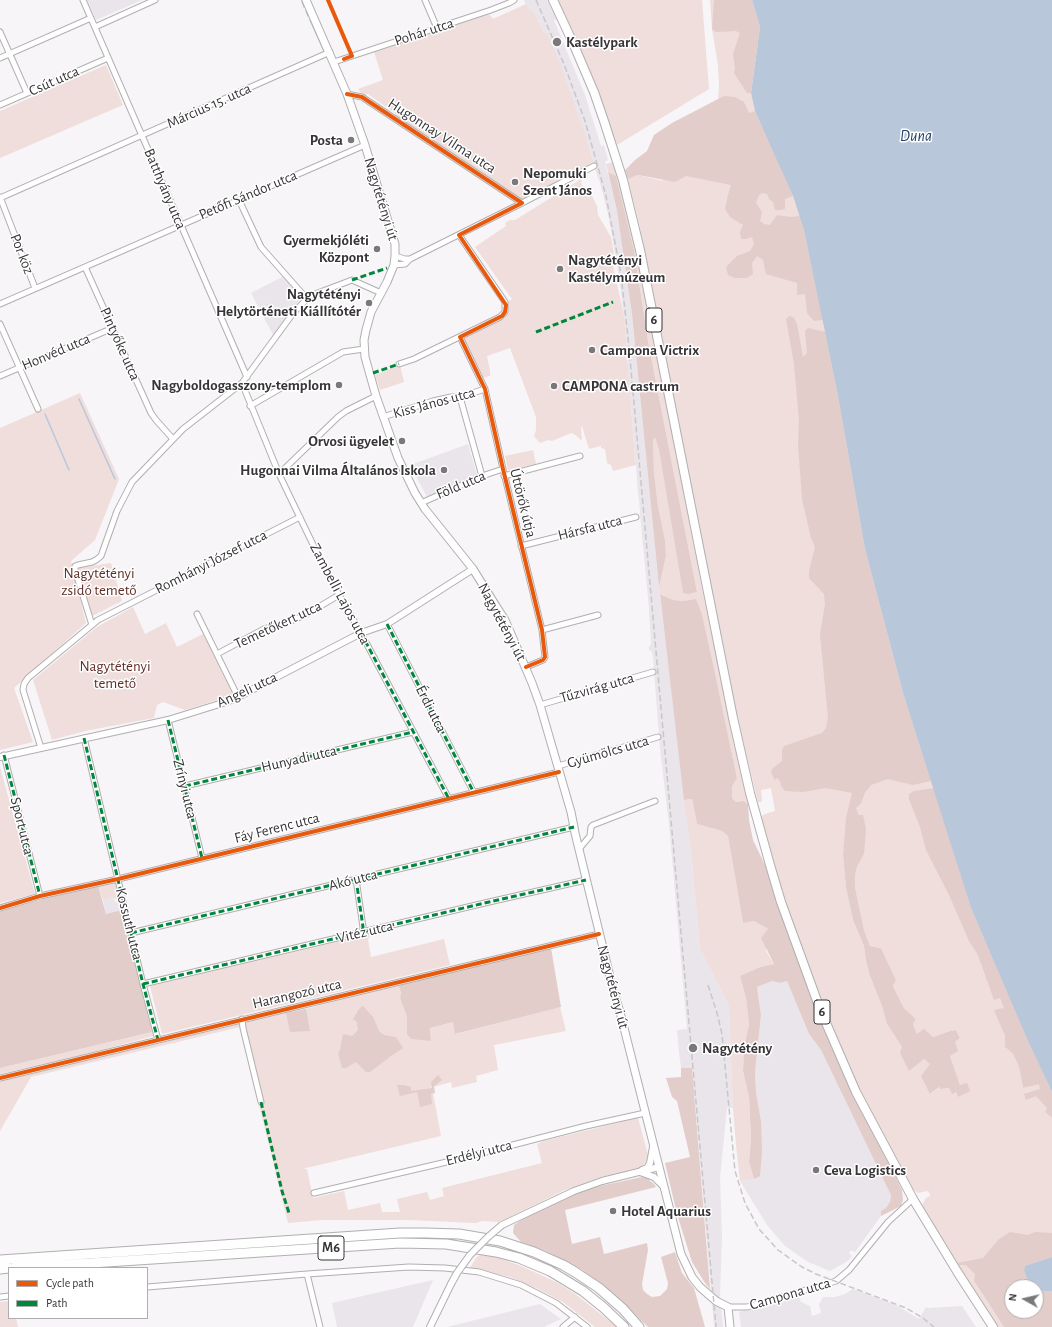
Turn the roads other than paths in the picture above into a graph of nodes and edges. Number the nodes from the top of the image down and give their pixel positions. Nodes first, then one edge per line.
1 (83, 0) edge
2 (155, 0) edge
3 (306, 0) edge
4 (425, 0) edge
5 (514, 0) edge
6 (553, 0) edge
7 (91, 18) junction
8 (95, 27) junction
9 (437, 28) junction
10 (0, 32) edge
11 (330, 52) junction
12 (10, 54) junction
13 (0, 58) edge
14 (108, 58) junction
15 (334, 62) junction
16 (27, 93) junction
17 (347, 94) junction
18 (0, 105) edge
19 (142, 135) junction
20 (365, 145) junction
21 (594, 166) dead end
22 (0, 198) edge
23 (239, 200) junction
24 (522, 204) junction
25 (181, 224) junction
26 (458, 235) junction
27 (396, 256) junction
28 (410, 259) junction
29 (394, 265) junction
30 (85, 267) junction
31 (35, 288) junction
32 (381, 293) junction
33 (307, 299) junction
34 (0, 304) edge
35 (0, 324) edge
36 (113, 328) junction
37 (460, 337) junction
38 (364, 349) junction
39 (399, 364) dead end
40 (19, 368) junction
41 (0, 376) edge
42 (247, 377) junction
43 (242, 384) junction
44 (485, 389) junction
45 (376, 396) junction
46 (460, 397) junction
47 (250, 406) junction
48 (38, 409) dead end
49 (383, 417) junction
50 (173, 439) junction
51 (580, 456) dead end
52 (502, 468) junction
53 (279, 474) junction
54 (482, 476) junction
55 (504, 476) junction
56 (421, 503) junction
57 (300, 517) junction
58 (636, 517) dead end
59 (521, 546) junction
60 (473, 568) junction
61 (338, 595) junction
62 (197, 614) dead end
63 (598, 615) dead end
64 (387, 624) junction
65 (92, 625) junction
66 (542, 630) junction
67 (362, 633) junction
68 (218, 654) junction
69 (526, 667) junction
70 (653, 672) dead end
71 (238, 697) junction
72 (540, 705) junction
73 (168, 720) junction
74 (413, 732) junction
75 (658, 737) dead end
76 (84, 738) junction
77 (41, 748) junction
78 (2, 756) edge
79 (558, 769) junction
80 (185, 786) junction
81 (474, 793) junction
82 (449, 799) junction
83 (655, 801) dead end
84 (574, 826) junction
85 (579, 849) junction
86 (202, 858) junction
87 (118, 879) junction
88 (356, 879) junction
89 (586, 880) junction
90 (40, 896) junction
91 (0, 908) edge
92 (362, 932) junction
93 (131, 933) junction
94 (600, 934) junction
95 (144, 984) junction
96 (242, 1019) junction
97 (158, 1040) junction
98 (0, 1078) edge
99 (261, 1102) dead end
100 (645, 1113) junction
101 (654, 1146) junction
102 (659, 1167) junction
103 (638, 1172) junction
104 (664, 1188) junction
105 (314, 1193) dead end
106 (913, 1199) junction
107 (0, 1260) edge
108 (29, 1267) edge
109 (307, 1274) junction
110 (148, 1287) edge
111 (728, 1307) junction
112 (575, 1317) junction
113 (320, 1327) edge
114 (430, 1327) edge
115 (563, 1327) edge
116 (587, 1327) edge
117 (624, 1327) edge
118 (639, 1327) edge
119 (730, 1327) edge
120 (993, 1327) edge

1 - 7 street, Batthyány utca
2 - 8 street
3 - 11 main road, Nagytétényi út
4 - 9 street
5 - 9 street, Pohár utca
6 - 106 main road, 6
7 - 8 street, Batthyány utca
7 - 12 street
8 - 14 street, Batthyány utca
9 - 15 street, Pohár utca
10 - 12 street
11 - 15 main road, Nagytétényi út
11 - 19 street, Március 15. utca
12 - 13 street
12 - 16 street
14 - 16 street, Csút utca
14 - 19 street, Batthyány utca
15 - 17 main road, Nagytétényi út
16 - 18 street, Csút utca
17 - 20 main road, Nagytétényi út
17 - 24 street, Hugonnay Vilma utca
19 - 22 street, Március 15. utca
19 - 25 street, Batthyány utca
20 - 23 street, Petőfi Sándor utca
20 - 27 main road, Nagytétényi út
21 - 24 street
22 - 31 street, Por köz
23 - 25 street, Petőfi Sándor utca
23 - 33 street
24 - 26 street
25 - 30 street, Petőfi Sándor utca
25 - 42 street, Batthyány utca
26 - 28 street
26 - 37 street
27 - 28 street
27 - 29 main road, Nagytétényi út
28 - 29 street
29 - 32 main road, Nagytétényi út
30 - 31 street, Petőfi Sándor utca
30 - 36 street, Pintyőke utca
31 - 34 street, Petőfi Sándor utca
32 - 33 street
32 - 38 main road, Nagytétényi út
33 - 42 street
35 - 40 street
36 - 40 street, Honvéd utca
36 - 50 street, Pintyőke utca
37 - 39 street
37 - 44 street, Úttörők útja
38 - 45 main road, Nagytétényi út
38 - 47 street
40 - 41 street, Honvéd utca
40 - 48 street
42 - 43 street
43 - 47 street, Zambelli Lajos utca
43 - 50 street
44 - 46 street, Kiss János utca
44 - 52 street, Úttörők útja
45 - 49 main road, Nagytétényi út
45 - 53 street
46 - 49 street, Kiss János utca
46 - 54 street
47 - 53 street, Zambelli Lajos utca
49 - 56 main road, Nagytétényi út
50 - 65 street
51 - 55 street
52 - 54 street, Föld utca
52 - 55 street, Úttörők útja
53 - 57 street, Zambelli Lajos utca
54 - 56 street, Föld utca
55 - 59 street, Úttörők útja
56 - 60 main road, Nagytétényi út
57 - 61 street, Zambelli Lajos utca
57 - 65 street, Romhányi József utca
58 - 59 street, Hársfa utca
59 - 66 street, Úttörők útja
60 - 64 street, Angeli utca
60 - 69 main road, Nagytétényi út
61 - 67 street, Zambelli Lajos utca
61 - 68 street, Temetőkert utca
62 - 68 street
63 - 66 street
64 - 67 street, Angeli utca
64 - 81 street, Érdi utca
65 - 77 street, Romhányi József utca
66 - 69 street, Úttörők útja
67 - 71 street, Angeli utca
67 - 74 street, Zambelli Lajos utca
68 - 71 street
69 - 72 main road, Nagytétényi út
70 - 72 street, Tűzvirág utca
71 - 73 street, Angeli utca
72 - 79 main road, Nagytétényi út
73 - 76 street, Angeli utca
73 - 80 street, Zrínyi utca
74 - 80 street, Hunyadi utca
74 - 82 street, Zambelli Lajos utca
75 - 79 street, Gyümölcs utca
76 - 77 street, Angeli utca
76 - 87 street, Kossuth utca
77 - 78 street, Angeli utca
78 - 90 street, Sport utca
79 - 81 street, Fáy Ferenc utca
79 - 84 main road, Nagytétényi út
80 - 86 street, Zrínyi utca
81 - 82 street, Fáy Ferenc utca
82 - 86 street, Fáy Ferenc utca
83 - 85 street
84 - 85 main road, Nagytétényi út
84 - 88 street, Akó utca
85 - 89 main road, Nagytétényi út
86 - 87 street, Fáy Ferenc utca
87 - 90 street, Fáy Ferenc utca
87 - 93 street, Kossuth utca
88 - 92 street
88 - 93 street, Akó utca
89 - 92 street, Vitéz utca
89 - 94 main road, Nagytétényi út
90 - 91 street, Fáy Ferenc utca
92 - 95 street, Vitéz utca
93 - 95 street, Kossuth utca
94 - 96 street, Harangozó utca
94 - 100 main road, Nagytétényi út
95 - 97 street, Kossuth utca
96 - 97 street, Harangozó utca
96 - 99 street
97 - 98 street, Harangozó utca
100 - 101 main road, Nagytétényi út
100 - 105 street, Erdélyi utca
101 - 102 main road, Nagytétényi út
101 - 103 street
102 - 103 street
102 - 104 main road, Nagytétényi út
103 - 104 street
103 - 114 street, bridge
104 - 111 main road, Nagytétényi út
106 - 111 street, Campona utca
106 - 120 main road, 6
107 - 118 highway, M6
108 - 117 highway, M6
109 - 110 street
109 - 112 street
109 - 113 street
111 - 119 main road
112 - 115 street
112 - 116 street

